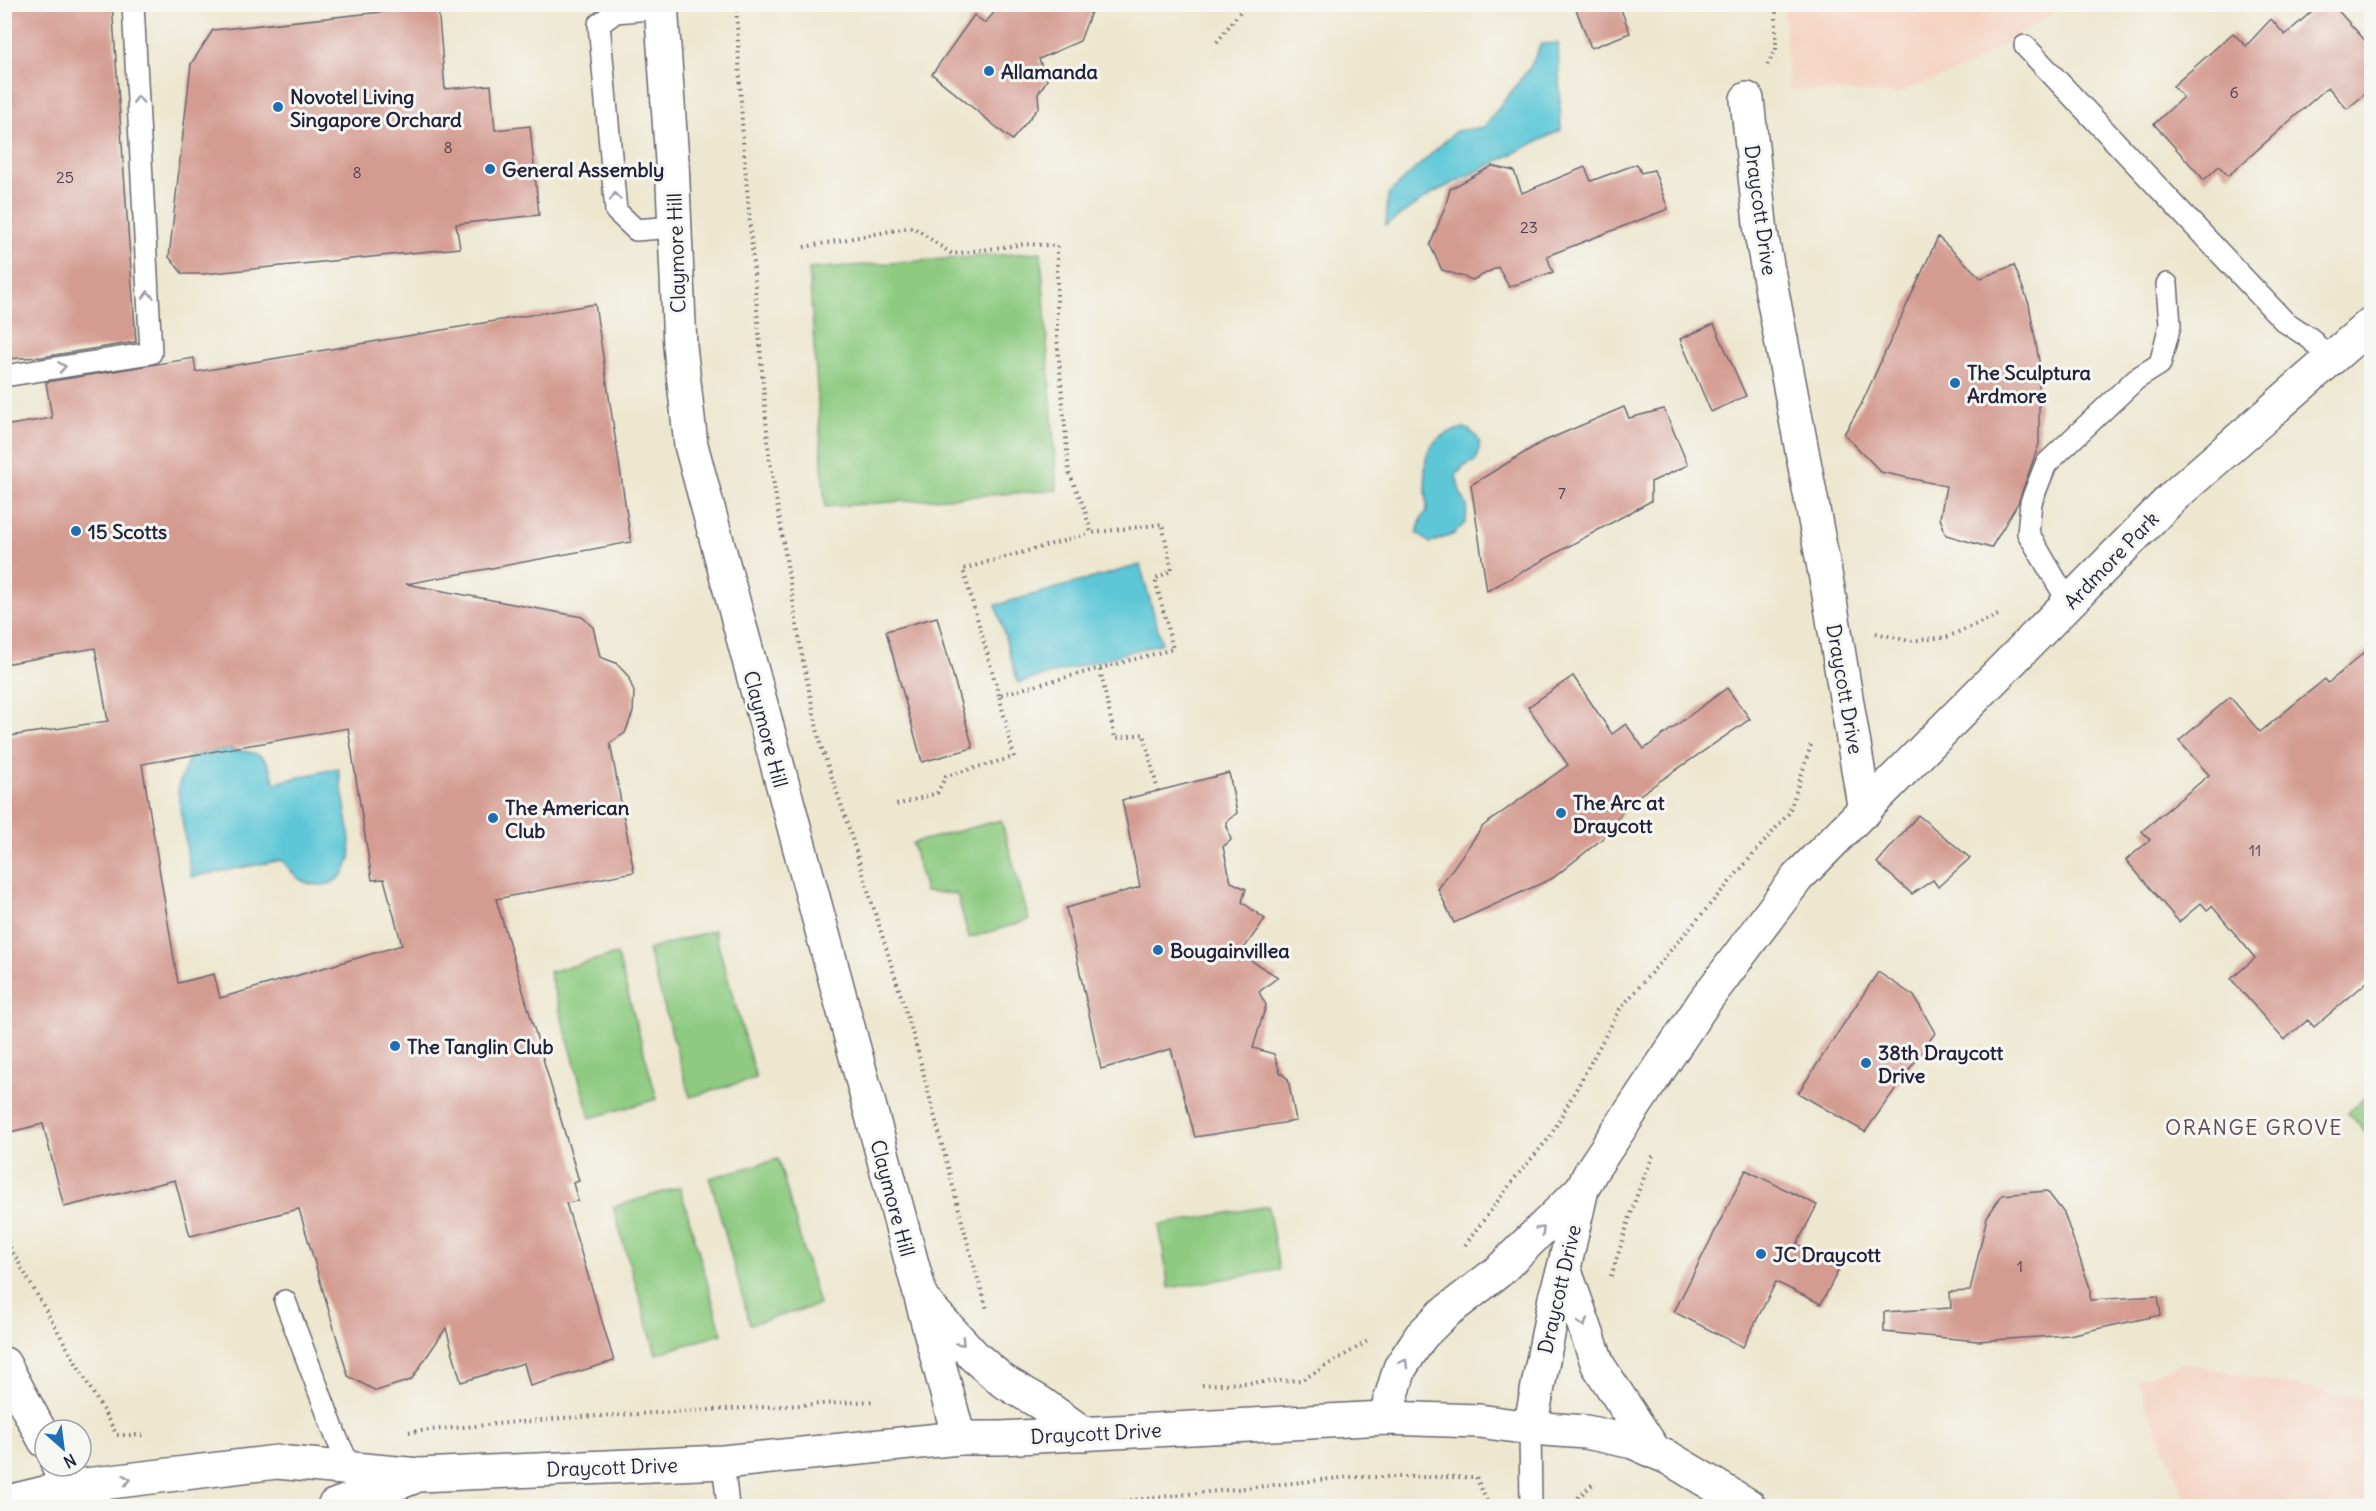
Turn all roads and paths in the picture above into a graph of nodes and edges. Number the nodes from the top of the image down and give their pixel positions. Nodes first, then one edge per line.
1 (134, 4) edge
2 (736, 4) edge
3 (1246, 4) edge
4 (1776, 4) edge
5 (661, 6) edge
6 (1217, 42) dead end
7 (2025, 46) dead end
8 (1747, 99) joint
9 (674, 227) junction
10 (804, 247) dead end
11 (2168, 284) dead end
12 (2372, 323) edge
13 (2329, 360) junction
14 (4, 376) edge
15 (1091, 532) junction
16 (2069, 603) junction
17 (2002, 614) dead end
18 (1866, 631) dead end
19 (1100, 670) junction
20 (999, 696) junction
21 (1802, 772) dead end
22 (1158, 791) dead end
23 (893, 806) dead end
24 (1865, 811) junction
25 (1656, 1148) dead end
26 (1582, 1189) junction
27 (4, 1237) edge
28 (1459, 1252) dead end
29 (1564, 1268) junction
30 (1610, 1280) dead end
31 (921, 1300) junction
32 (285, 1301) dead end
33 (988, 1313) dead end
34 (1373, 1338) dead end
35 (4, 1364) edge
36 (1194, 1386) dead end
37 (875, 1401) dead end
38 (33, 1418) edge
39 (1385, 1418) junction
40 (1530, 1428) junction
41 (408, 1432) dead end
42 (1084, 1434) junction
43 (152, 1436) dead end
44 (959, 1438) junction
45 (1655, 1452) junction
46 (723, 1462) junction
47 (351, 1469) junction
48 (419, 1475) junction
49 (1594, 1483) dead end
50 (69, 1486) edge
51 (4, 1503) edge
52 (334, 1506) edge
53 (728, 1506) edge
54 (1076, 1506) edge
55 (1489, 1506) edge
56 (1531, 1506) edge
57 (1569, 1506) edge
58 (1749, 1506) edge

14 -> 1 lane
2 - 33 path
3 - 6 path
4 - 8 path
5 - 9 street, Claymore Hill
9 -> 5 lane
7 - 13 lane
8 - 24 street, Draycott Drive
9 - 31 street, Claymore Hill
10 - 15 path
11 - 16 lane
12 - 13 street, Ardmore Park
13 - 16 street, Ardmore Park
15 - 19 path
15 - 20 path
16 - 24 street, Ardmore Park
17 - 18 path
19 - 20 path
19 - 22 path
20 - 23 path
21 - 28 path
24 - 26 street, Draycott Drive
25 - 30 path
26 - 29 street, Draycott Drive
39 -> 26 street, Draycott Drive
27 - 43 path
29 - 40 street, Draycott Drive
29 -> 45 street
31 -> 42 street
31 - 44 street, Claymore Hill
32 - 47 lane
34 - 36 path
35 - 38 street
37 - 41 path
39 - 40 street, Draycott Drive
39 - 42 street, Draycott Drive
40 - 45 street
40 - 56 lane
42 - 44 street, Draycott Drive
44 - 46 street, Draycott Drive
45 - 58 street
46 - 48 street, Draycott Drive
46 - 53 lane
47 - 48 street, Draycott Drive
50 -> 47 street, Draycott Drive
48 - 52 street, Draycott Drive
49 - 57 path
50 - 51 street, Draycott Drive
54 - 55 path

